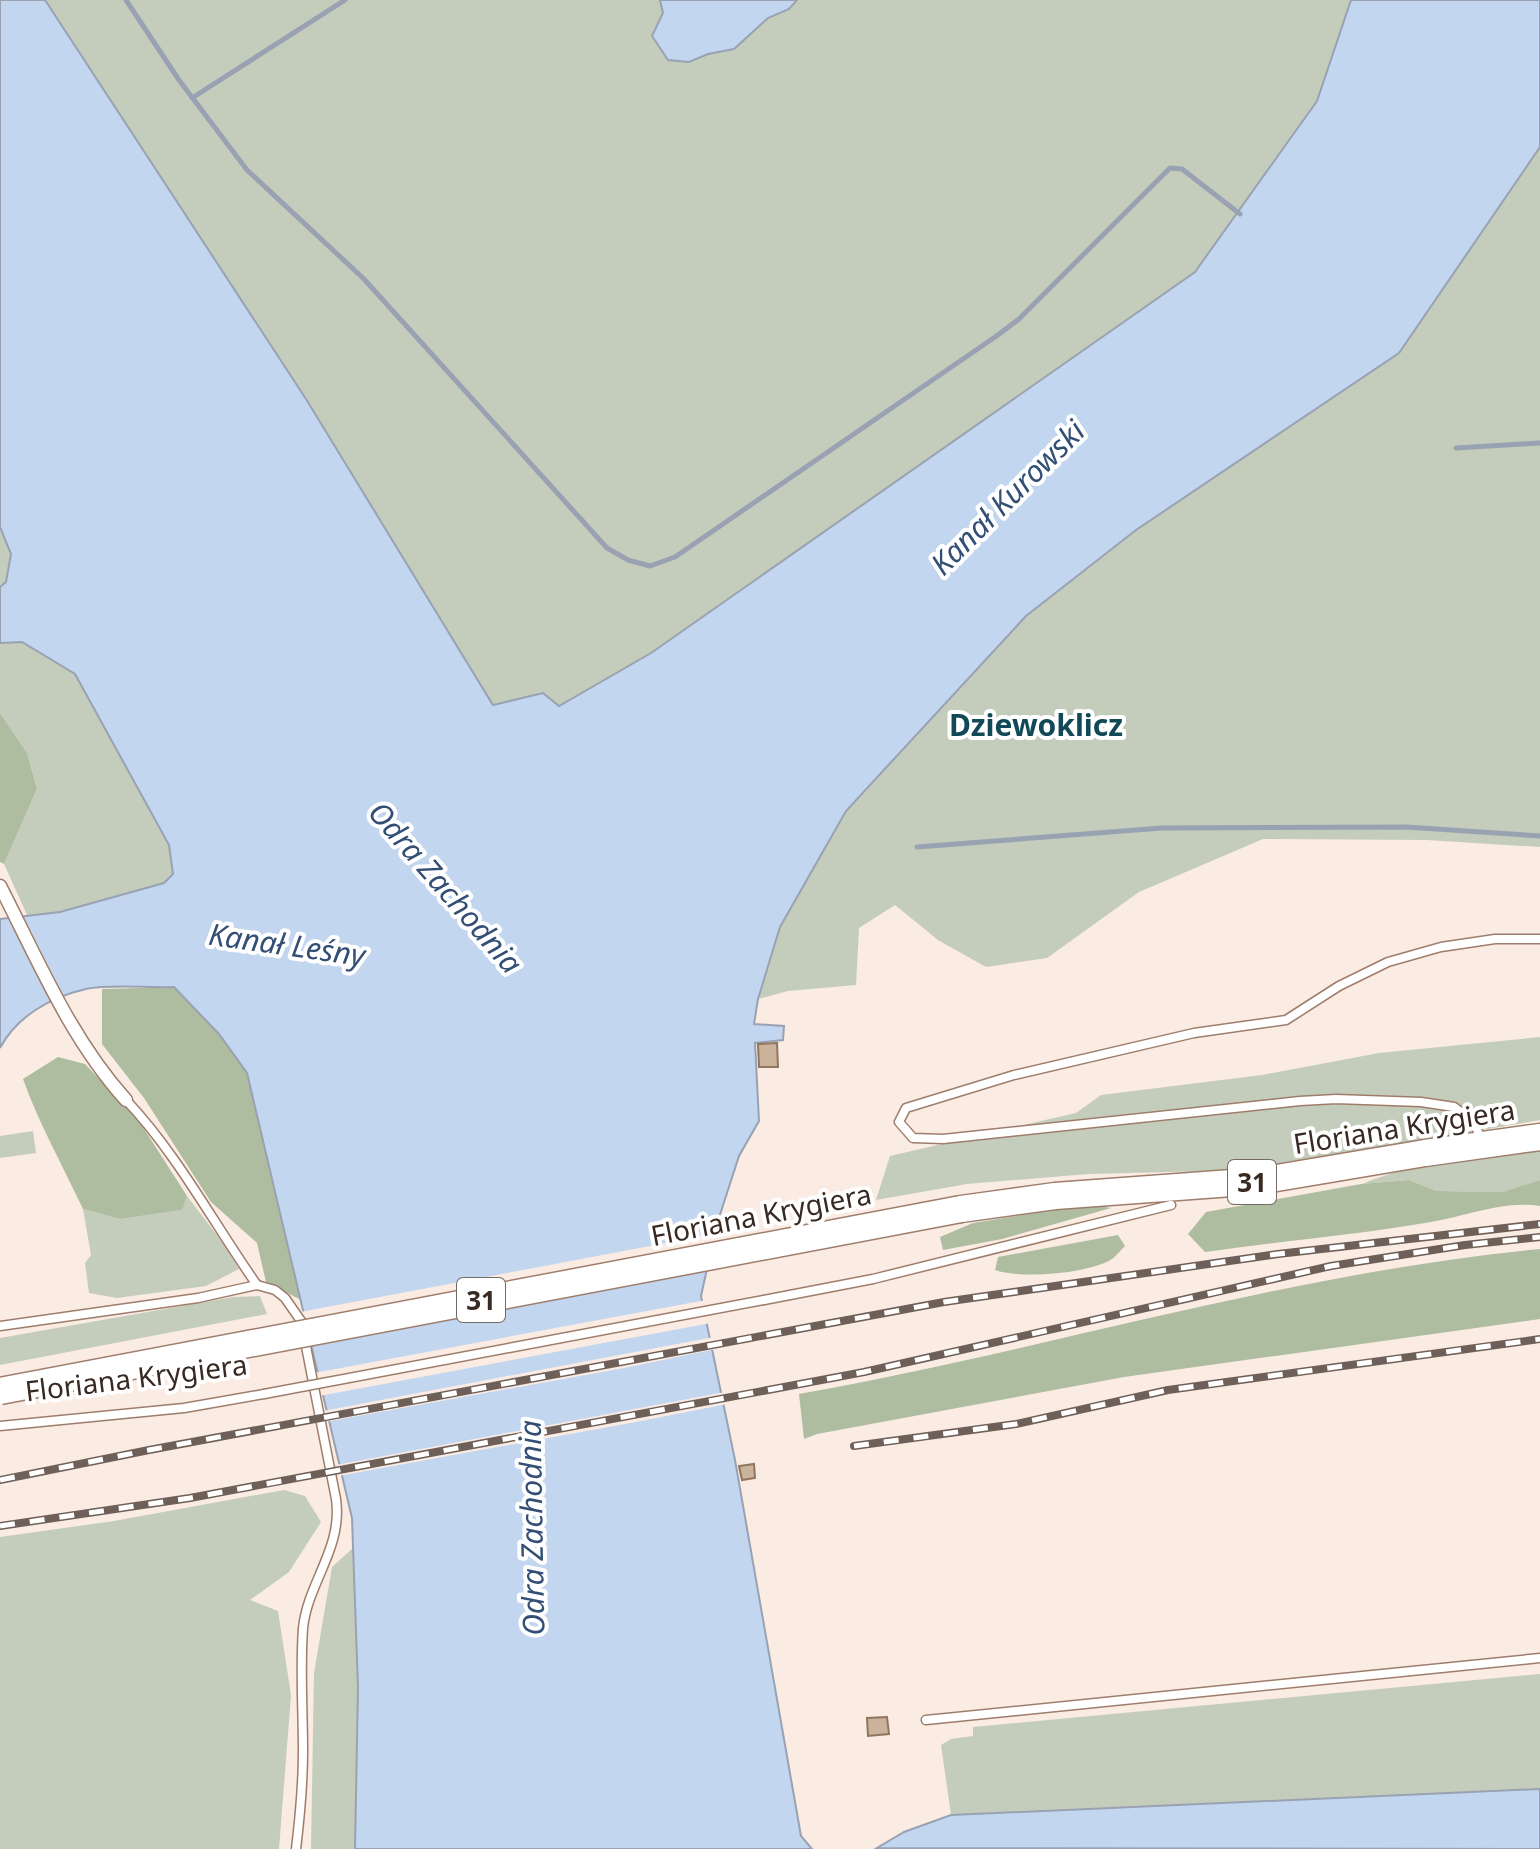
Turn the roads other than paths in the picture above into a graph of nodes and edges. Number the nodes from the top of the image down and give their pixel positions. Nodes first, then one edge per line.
1 (0, 886) edge
2 (1540, 939) edge
3 (126, 1100) joint
4 (1540, 1137) edge
5 (1482, 1145) junction
6 (1171, 1205) dead end
7 (257, 1285) junction
8 (0, 1326) edge
9 (0, 1391) edge
10 (0, 1426) edge
11 (1540, 1658) edge
12 (926, 1720) dead end
13 (296, 1849) edge

1 - 3 street
2 - 5 lane
3 - 7 lane
4 - 5 main road, Floriana Krygiera / 31
5 - 9 main road, Floriana Krygiera / 31, bridge
6 - 10 lane, Floriana Krygiera, bridge
7 - 8 lane
7 - 13 lane
11 - 12 lane

